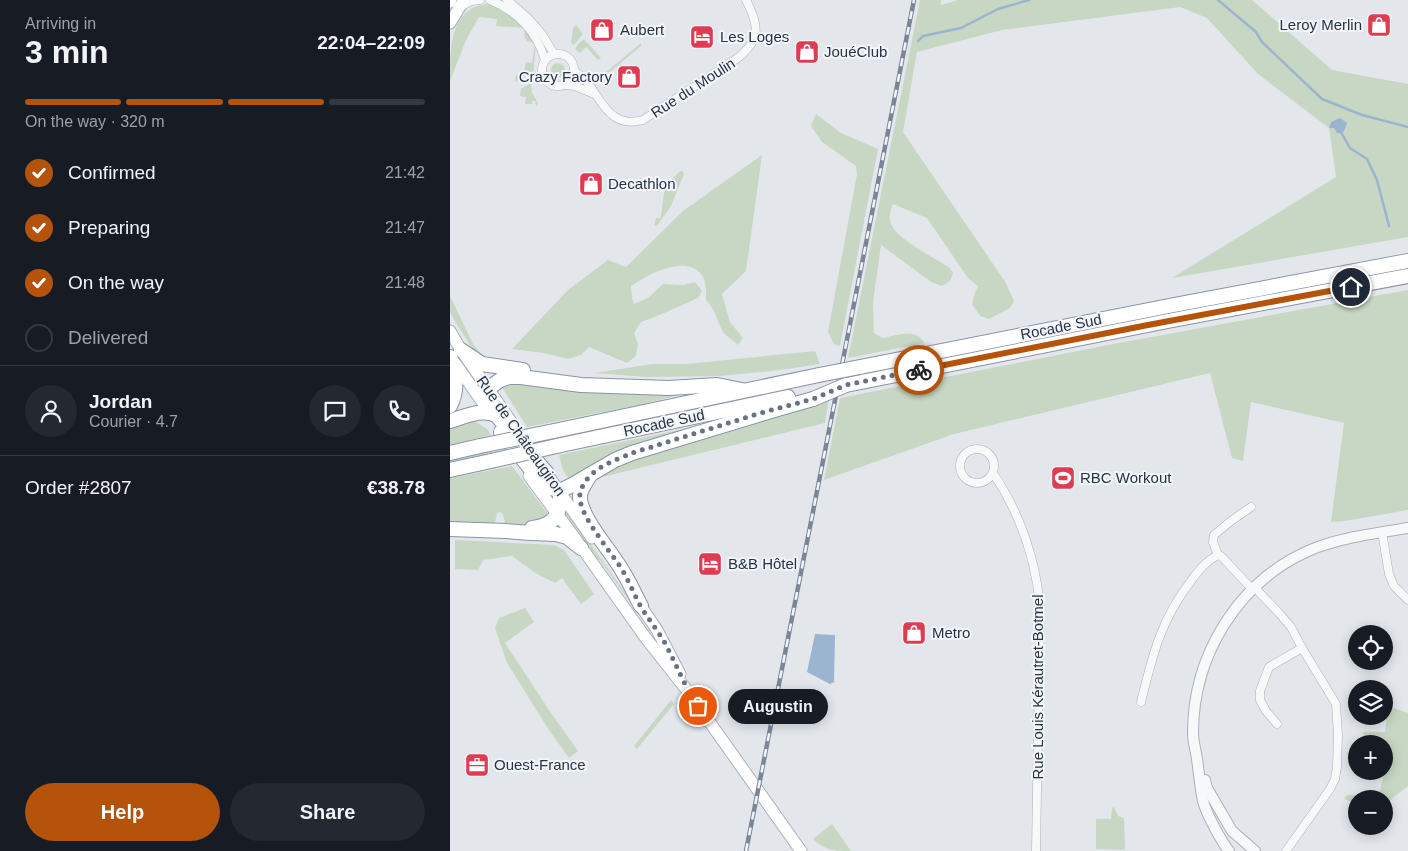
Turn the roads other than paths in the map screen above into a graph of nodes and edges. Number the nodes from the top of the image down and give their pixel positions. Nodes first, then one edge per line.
1 (480, 0) edge
2 (490, 0) edge
3 (507, 0) edge
4 (746, 0) edge
5 (456, 3) edge
6 (450, 23) edge
7 (554, 54) junction
8 (545, 60) junction
9 (574, 71) junction
10 (565, 85) junction
11 (594, 94) junction
12 (1408, 262) edge
13 (1408, 276) edge
14 (450, 331) edge
15 (454, 354) edge
16 (605, 386) junction
17 (488, 389) junction
18 (742, 390) junction
19 (814, 395) junction
20 (450, 406) edge
21 (489, 412) junction
22 (450, 421) edge
23 (501, 432) junction
24 (450, 453) edge
25 (450, 470) edge
26 (547, 473) junction
27 (993, 473) junction
28 (591, 474) junction
29 (559, 490) junction
30 (1251, 507) dead end
31 (557, 514) junction
32 (1408, 528) edge
33 (450, 529) edge
34 (506, 531) junction
35 (1382, 532) junction
36 (581, 548) junction
37 (1218, 555) junction
38 (1253, 588) junction
39 (1408, 600) edge
40 (640, 606) junction
41 (1302, 648) junction
42 (689, 693) junction
43 (1141, 702) dead end
44 (1277, 724) dead end
45 (1193, 735) junction
46 (801, 851) edge
47 (1036, 851) edge
48 (1229, 851) edge
49 (1255, 851) edge
50 (1286, 851) edge

1 - 5 street
2 - 8 street
3 - 7 street
4 - 11 street, Rue du Moulin
5 - 6 main road
7 - 8 street
7 - 9 street
8 - 10 street
9 - 10 street
9 - 11 street, Rue du Moulin
10 - 11 street, Rue du Moulin
12 - 18 highway, Rocade Sud, bridge
13 - 19 highway, Rocade Sud, bridge
14 - 15 main road, Rue de Châteaugiron
15 - 16 highway
15 - 17 main road, Rue de Châteaugiron
15 - 20 highway
15 - 21 main road, Rue de Châteaugiron
16 - 17 highway
16 - 18 highway
17 - 21 highway
17 - 26 main road, Rue de Châteaugiron
18 - 24 highway, Rocade Sud, bridge
19 - 25 highway, Rocade Sud, bridge
19 - 28 highway
21 - 22 highway
21 - 23 main road, Rue de Châteaugiron
21 - 26 highway
23 - 29 highway
23 - 31 main road, Rue de Châteaugiron
26 - 29 main road, Rue de Châteaugiron
27 - 27 street
27 - 47 street, Rue Louis Kérautret-Botmel
28 - 29 highway
28 - 40 highway
29 - 31 highway
29 - 40 main road, Rue de Châteaugiron
30 - 37 street
31 - 34 highway
31 - 36 main road, Rue de Châteaugiron
32 - 35 street
33 - 34 highway
34 - 36 highway
35 - 38 street
35 - 39 street
36 - 42 main road, Rue de Châteaugiron
37 - 38 street
37 - 43 street
38 - 41 street
38 - 45 street
40 - 42 main road, Rue de Châteaugiron
41 - 44 street
41 - 50 street
42 - 46 main road, Rue de Châteaugiron
45 - 48 street
45 - 49 street

